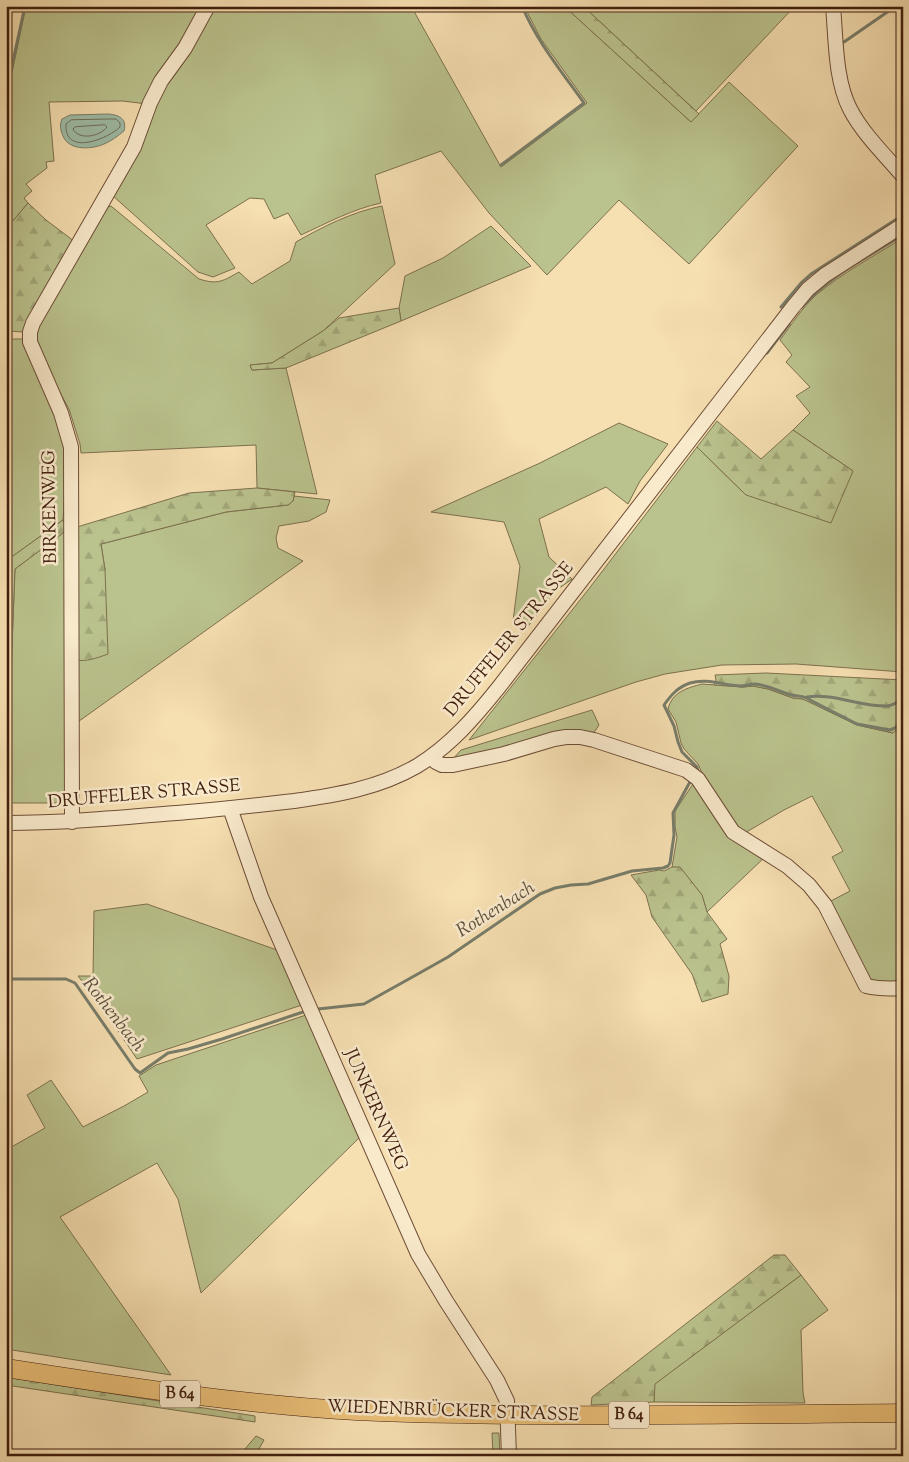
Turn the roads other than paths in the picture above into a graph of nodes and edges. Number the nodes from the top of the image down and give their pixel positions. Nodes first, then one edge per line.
1 (208, 6) edge
2 (833, 6) edge
3 (903, 176) edge
4 (903, 226) edge
5 (431, 757) junction
6 (230, 808) junction
7 (6, 822) edge
8 (72, 822) junction
9 (903, 988) edge
10 (6, 1368) edge
11 (903, 1413) edge
12 (508, 1415) junction
13 (509, 1456) edge

1 - 8 street, BIRKENWEG
2 - 3 street
4 - 5 street, DRUFFELER STRASSE
5 - 6 street, DRUFFELER STRASSE
5 - 9 street
6 - 8 street, DRUFFELER STRASSE
6 - 12 street, JUNKERNWEG
7 - 8 street, DRUFFELER STRASSE
10 - 12 main road, WIEDENBRÜCKER STRASSE / B 64
11 - 12 main road, WIEDENBRÜCKER STRASSE / B 64
12 - 13 street, JUNKERNWEG

